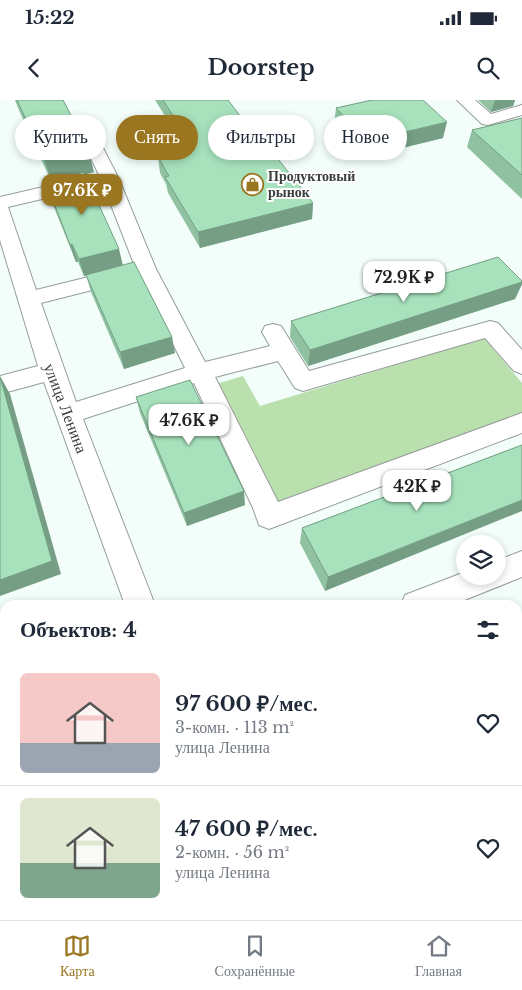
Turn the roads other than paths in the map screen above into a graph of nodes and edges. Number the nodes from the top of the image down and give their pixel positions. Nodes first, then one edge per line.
1 (465, 100) edge
2 (522, 110) edge
3 (100, 160) edge
4 (109, 178) junction
5 (0, 203) edge
6 (0, 209) edge
7 (8, 259) edge
8 (146, 269) junction
9 (29, 299) junction
10 (522, 365) edge
11 (52, 371) junction
12 (200, 372) junction
13 (0, 384) edge
14 (69, 414) junction
15 (522, 423) edge
16 (522, 564) edge
17 (506, 570) edge
18 (467, 585) edge
19 (138, 600) edge
20 (429, 600) edge

1 - 2 street
3 - 4 street
4 - 5 street
4 - 8 street
6 - 7 street, улица Ленина
7 - 9 street, улица Ленина
8 - 9 street
8 - 12 street
9 - 11 street, улица Ленина
10 - 12 street
11 - 13 street
11 - 14 street, улица Ленина
12 - 14 street
12 - 15 street
14 - 19 street, улица Ленина
16 - 17 street
18 - 20 street

